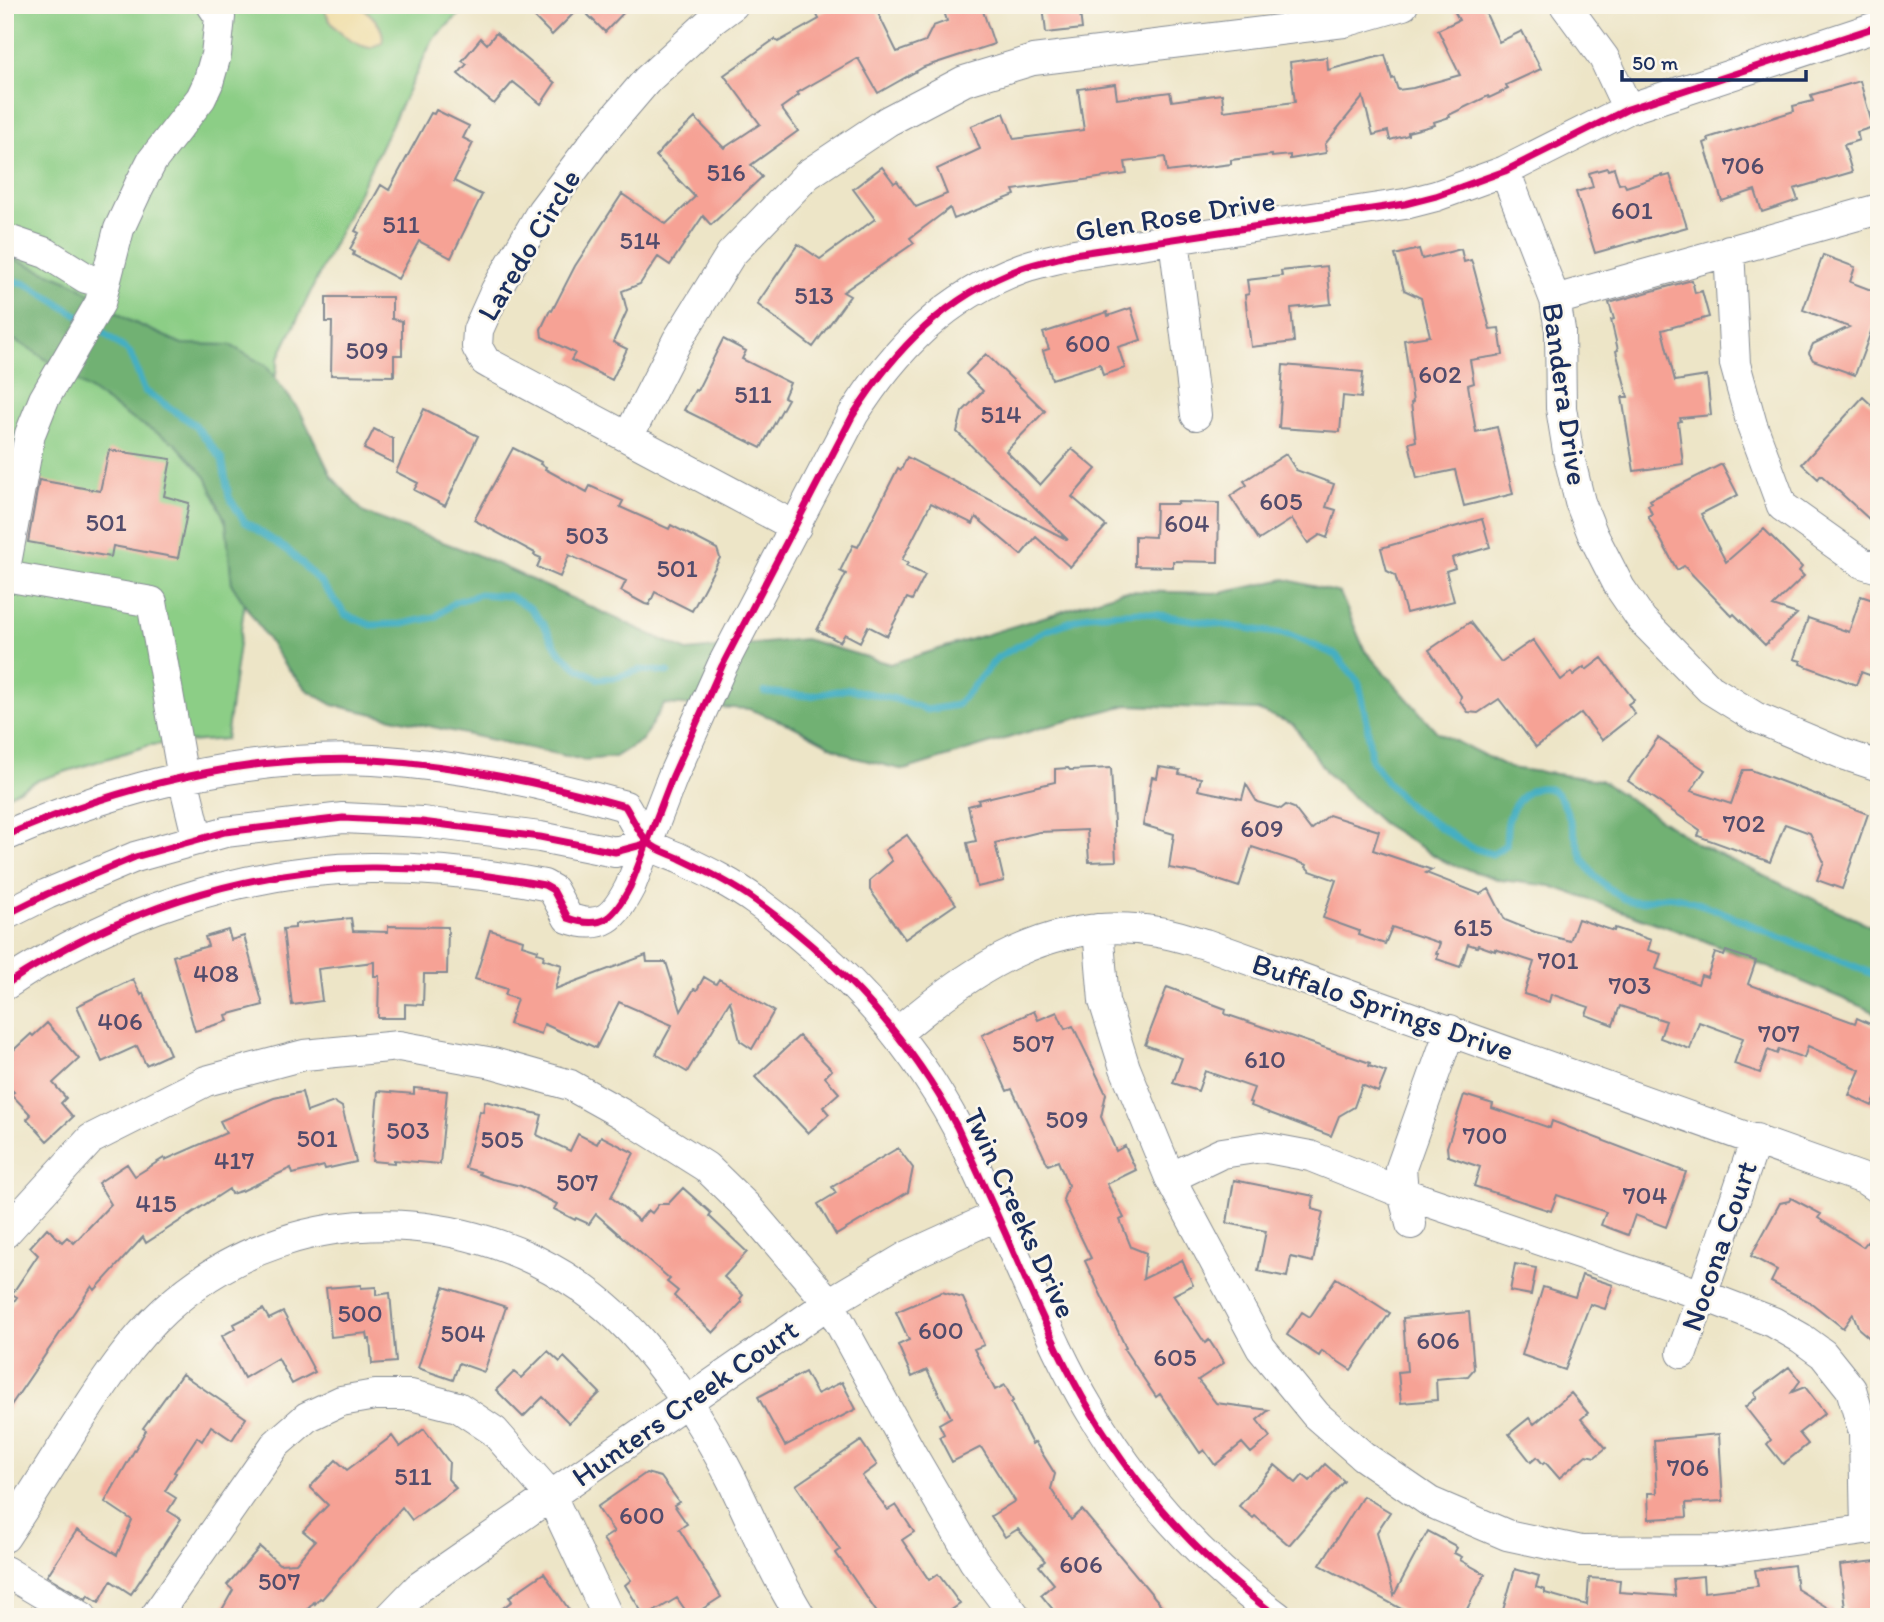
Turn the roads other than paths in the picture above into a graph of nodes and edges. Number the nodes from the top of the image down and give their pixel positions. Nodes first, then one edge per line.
1 (733, 5) edge
2 (1403, 5) edge
3 (1565, 5) edge
4 (223, 9) edge
5 (1879, 26) edge
6 (1628, 109) junction
7 (1505, 171) junction
8 (1879, 209) edge
9 (5, 239) edge
10 (1174, 239) junction
11 (1729, 250) junction
12 (103, 293) junction
13 (1555, 300) junction
14 (1196, 415) dead end
15 (628, 437) junction
16 (796, 527) junction
17 (1879, 568) edge
18 (5, 569) edge
19 (5, 576) edge
20 (1879, 766) edge
21 (183, 778) junction
22 (5, 836) edge
23 (198, 840) junction
24 (649, 843) junction
25 (5, 915) edge
26 (1098, 929) junction
27 (5, 985) edge
28 (1450, 1030) junction
29 (896, 1034) junction
30 (1756, 1139) junction
31 (1170, 1178) junction
32 (1879, 1189) edge
33 (1403, 1193) junction
34 (998, 1215) junction
35 (1411, 1224) dead end
36 (5, 1233) edge
37 (1702, 1295) junction
38 (829, 1303) junction
39 (1682, 1353) dead end
40 (686, 1404) junction
41 (551, 1496) junction
42 (1873, 1529) edge
43 (5, 1537) edge
44 (5, 1571) edge
45 (82, 1617) edge
46 (155, 1617) edge
47 (390, 1617) edge
48 (608, 1617) edge
49 (802, 1617) edge
50 (1016, 1617) edge
51 (1279, 1617) edge

1 - 15 street, Laredo Circle
2 - 15 street
3 - 6 street
4 - 12 street
5 - 6 street, Glen Rose Drive
6 - 7 street, Glen Rose Drive
7 - 10 street, Glen Rose Drive
7 - 13 street, Bandera Drive
8 - 11 street
9 - 12 street
10 - 14 street
10 - 16 street, Glen Rose Drive
11 - 13 street
11 - 17 street
12 - 18 street
13 - 20 street, Bandera Drive
15 - 16 street, Laredo Circle
16 - 24 street, Glen Rose Drive
19 - 21 street
21 - 22 street
21 - 23 street
21 - 24 street
23 - 24 street
23 - 25 street
24 - 27 street, Glen Rose Drive
24 - 29 street, Twin Creeks Drive
26 - 28 street, Buffalo Springs Drive
26 - 29 street, Buffalo Springs Drive
26 - 31 street
28 - 30 street, Buffalo Springs Drive
28 - 33 street
29 - 34 street, Twin Creeks Drive
30 - 32 street, Buffalo Springs Drive
30 - 37 street, Nocona Court
31 - 33 street
31 - 42 street
33 - 35 street
33 - 37 street
34 - 38 street, Hunters Creek Court
34 - 51 street, Twin Creeks Drive
36 - 38 street
37 - 39 street, Nocona Court
37 - 42 street
38 - 40 street, Hunters Creek Court
38 - 50 street
40 - 41 street, Hunters Creek Court
40 - 43 street
40 - 49 street
41 - 46 street
41 - 47 street, Hunters Creek Court
41 - 48 street
44 - 45 street

